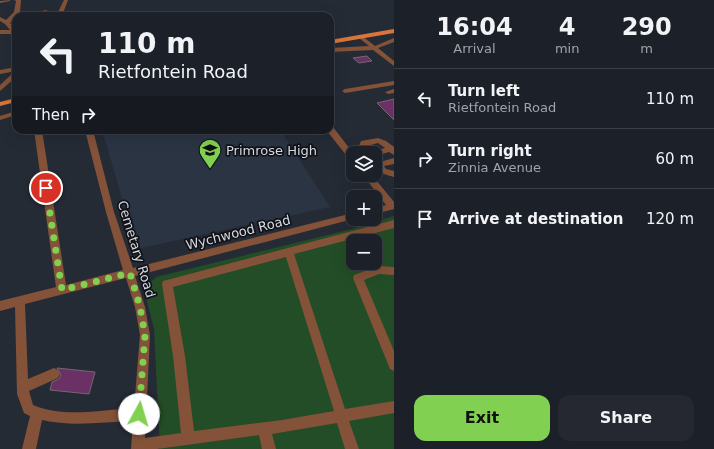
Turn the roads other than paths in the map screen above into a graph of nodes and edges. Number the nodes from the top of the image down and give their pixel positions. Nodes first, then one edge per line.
1 (8, 0) edge
2 (18, 0) edge
3 (66, 0) edge
4 (70, 0) edge
5 (0, 2) edge
6 (17, 12) edge
7 (61, 12) edge
8 (66, 12) edge
9 (12, 18) edge
10 (0, 19) edge
11 (7, 23) junction
12 (12, 29) edge
13 (0, 32) edge
14 (12, 32) edge
15 (394, 32) edge
16 (394, 35) edge
17 (363, 39) junction
18 (394, 40) edge
19 (334, 42) edge
20 (334, 45) edge
21 (374, 48) junction
22 (334, 50) edge
23 (394, 64) edge
24 (0, 72) edge
25 (12, 72) edge
26 (12, 75) edge
27 (394, 83) edge
28 (0, 89) edge
29 (345, 91) dead end
30 (12, 101) edge
31 (0, 104) edge
32 (12, 108) edge
33 (0, 111) edge
34 (12, 114) edge
35 (0, 118) edge
36 (39, 134) edge
37 (90, 134) edge
38 (333, 134) edge
39 (363, 146) edge
40 (346, 149) edge
41 (393, 150) edge
42 (382, 152) edge
43 (394, 161) edge
44 (382, 162) edge
45 (382, 168) edge
46 (394, 174) edge
47 (373, 182) edge
48 (393, 206) edge
49 (382, 209) edge
50 (346, 218) edge
51 (394, 224) edge
52 (289, 252) junction
53 (394, 271) edge
54 (130, 273) junction
55 (62, 290) junction
56 (20, 301) junction
57 (0, 306) edge
58 (394, 365) edge
59 (54, 374) dead end
60 (23, 388) junction
61 (394, 407) edge
62 (37, 414) junction
63 (139, 414) junction
64 (341, 416) junction
65 (264, 428) junction
66 (188, 438) junction
67 (138, 447) edge
68 (29, 449) edge
69 (269, 449) edge
70 (352, 449) edge

1 - 5 street
2 - 6 street
3 - 7 street
4 - 8 street
9 - 11 street
10 - 11 street
11 - 12 street
13 - 14 street
15 - 17 main road
16 - 17 main road
17 - 19 main road
17 - 20 main road
17 - 21 street
18 - 21 street
21 - 22 street
21 - 23 street
24 - 25 street
26 - 28 street
27 - 29 street
30 - 31 main road
32 - 33 main road
34 - 35 street
36 - 55 street
37 - 54 street, Cemetary Road
38 - 40 street
39 - 41 street
41 - 42 street
43 - 44 street
45 - 46 street
47 - 48 street
48 - 49 street
50 - 54 street, Wychwood Road
51 - 52 street
52 - 64 street
52 - 66 street
53 - 58 street
54 - 55 street, Wychwood Road
54 - 63 street, Cemetary Road
55 - 56 street, Wychwood Road
56 - 57 street, Wychwood Road
56 - 60 street
59 - 60 street
60 - 62 street
61 - 64 street
62 - 63 street
62 - 68 street
63 - 67 street, Cemetary Road
64 - 65 street
64 - 70 street
65 - 66 street
65 - 69 street
66 - 67 street

